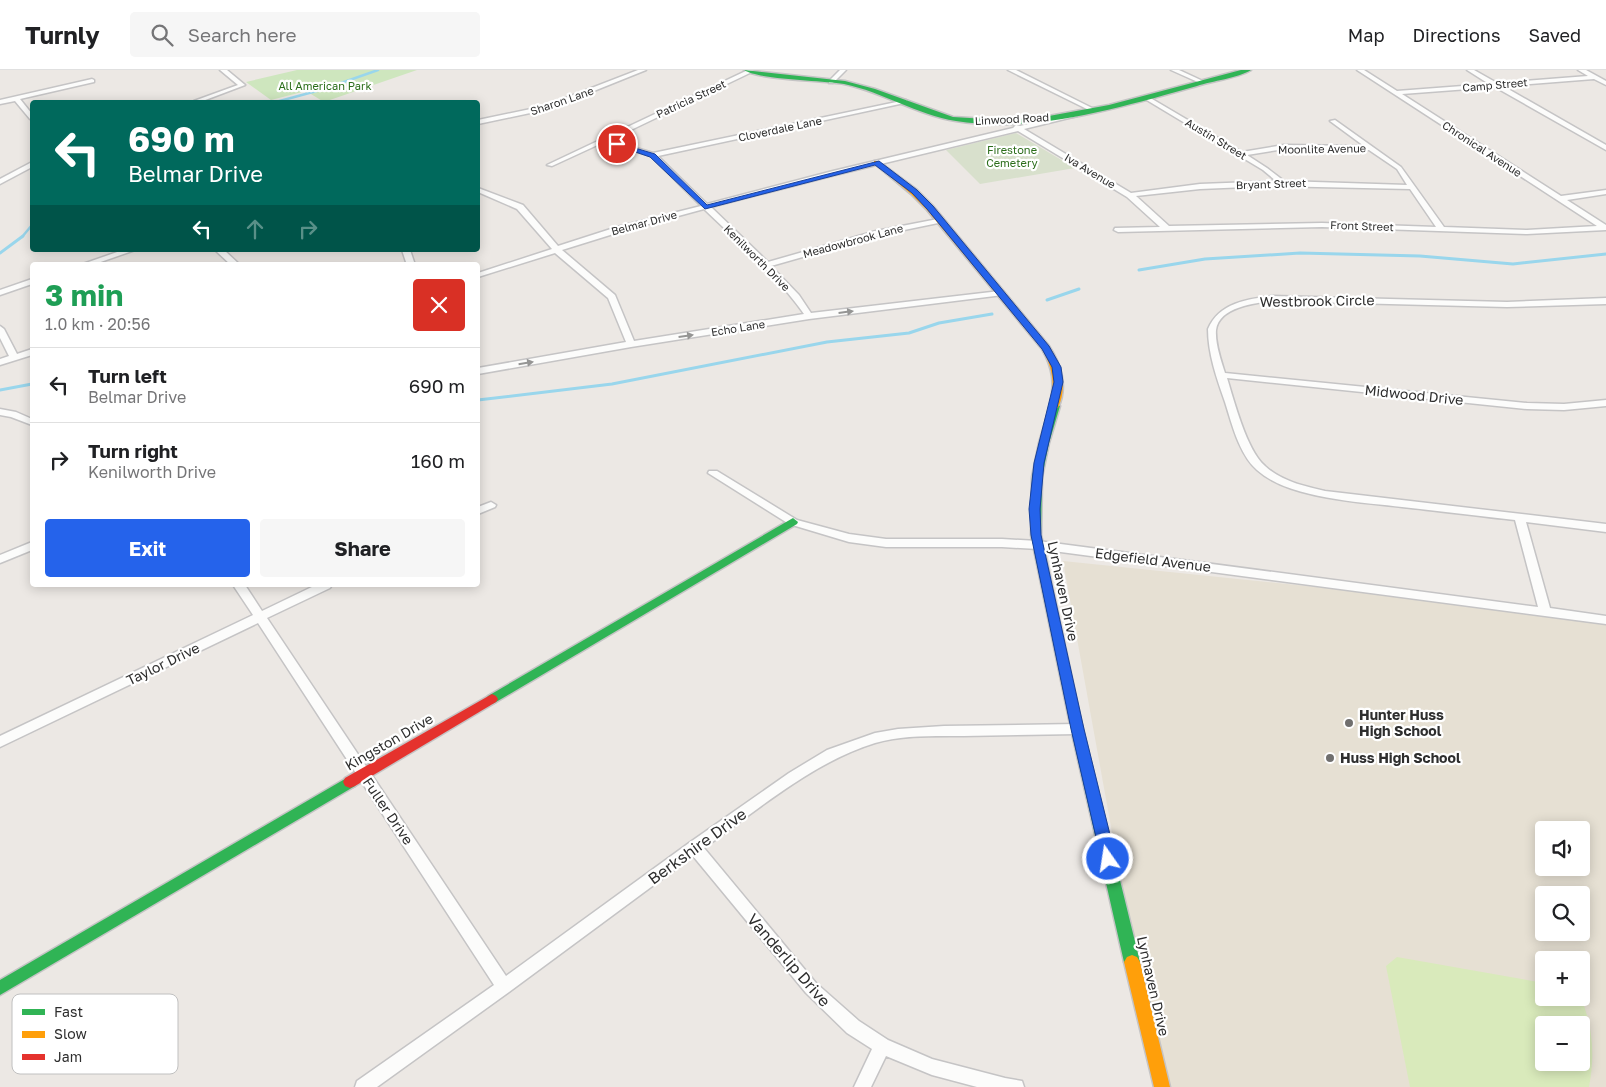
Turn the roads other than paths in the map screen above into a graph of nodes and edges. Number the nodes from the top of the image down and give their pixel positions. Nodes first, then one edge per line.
1 (223, 70) edge
2 (644, 70) edge
3 (749, 70) edge
4 (843, 70) edge
5 (1011, 70) edge
6 (1174, 70) edge
7 (1248, 70) edge
8 (1360, 70) edge
9 (1470, 70) edge
10 (1582, 70) edge
11 (1596, 78) junction
12 (92, 81) dead end
13 (831, 82) junction
14 (1202, 82) junction
15 (1606, 83) edge
16 (1496, 85) junction
17 (1395, 93) junction
18 (16, 98) junction
19 (1148, 98) junction
20 (201, 100) edge
21 (0, 102) edge
22 (906, 102) junction
23 (1096, 111) junction
24 (1075, 114) junction
25 (30, 116) edge
26 (1007, 121) junction
27 (1334, 121) dead end
28 (480, 122) edge
29 (1020, 129) junction
30 (604, 140) junction
31 (1372, 148) junction
32 (1606, 148) edge
33 (1242, 154) junction
34 (653, 155) junction
35 (876, 162) junction
36 (30, 165) edge
37 (550, 165) dead end
38 (0, 182) edge
39 (1282, 183) junction
40 (1413, 187) junction
41 (480, 191) edge
42 (1606, 192) edge
43 (1130, 195) junction
44 (1559, 199) junction
45 (705, 207) junction
46 (940, 220) junction
47 (1605, 228) joint
48 (1167, 229) junction
49 (1118, 230) dead end
50 (1442, 230) junction
51 (557, 250) junction
52 (124, 252) edge
53 (220, 252) edge
54 (93, 262) edge
55 (232, 262) edge
56 (766, 265) junction
57 (480, 274) edge
58 (30, 282) edge
59 (0, 293) edge
60 (1000, 293) junction
61 (1606, 301) edge
62 (809, 316) junction
63 (0, 329) edge
64 (631, 344) junction
65 (30, 353) edge
66 (14, 357) junction
67 (0, 362) edge
68 (480, 371) edge
69 (1221, 375) junction
70 (1606, 403) edge
71 (0, 412) edge
72 (30, 421) edge
73 (713, 473) dead end
74 (491, 505) dead end
75 (480, 510) edge
76 (1520, 519) junction
77 (793, 522) junction
78 (1606, 528) edge
79 (1038, 546) junction
80 (30, 547) edge
81 (0, 559) edge
82 (240, 587) edge
83 (322, 587) edge
84 (1545, 611) junction
85 (261, 617) junction
86 (1606, 620) edge
87 (1077, 729) junction
88 (0, 742) edge
89 (364, 775) junction
90 (694, 847) junction
91 (504, 987) junction
92 (0, 988) edge
93 (882, 1046) junction
94 (363, 1087) edge
95 (862, 1087) edge
96 (1016, 1087) edge
97 (1162, 1087) edge

1 - 20 street
2 - 28 street, Sharon Lane
3 - 13 street, Linwood Road
3 - 30 street, Patricia Street
4 - 13 street
5 - 23 street
6 - 14 street
7 - 14 street, Linwood Road
8 - 17 street, Chronical Avenue
9 - 16 street
10 - 11 street
11 - 15 street
11 - 16 street, Camp Street
12 - 18 street
13 - 22 street, Linwood Road
14 - 19 street, Linwood Road
16 - 17 street, Camp Street
16 - 32 street
17 - 44 street, Chronical Avenue
18 - 21 street
18 - 25 street
19 - 23 street, Linwood Road
19 - 33 street, Austin Street
22 - 26 street, Linwood Road
22 - 34 street, Cloverdale Lane
23 - 24 street, Linwood Road
24 - 26 street, Linwood Road
24 - 29 street, Belmar Drive
26 - 29 street, Iva Avenue
27 - 31 street
29 - 35 street, Belmar Drive
29 - 43 street, Iva Avenue
30 - 34 street, Kenilworth Drive
30 - 37 street, Patricia Street
31 - 33 street, Moonlite Avenue
31 - 40 street
33 - 39 street, Austin Street
34 - 45 street, Kenilworth Drive
35 - 45 street, Belmar Drive
35 - 46 street, Lynhaven Drive
36 - 38 street
39 - 40 street, Bryant Street
39 - 43 street, Bryant Street
40 - 50 street
41 - 51 street
42 - 44 street
43 - 48 street, Iva Avenue
44 - 47 street, Chronical Avenue
45 - 51 street, Belmar Drive
45 - 56 street, Kenilworth Drive
46 - 56 street, Meadowbrook Lane
46 - 60 street, Lynhaven Drive
47 - 50 street, Front Street
48 - 49 street, Front Street
48 - 50 street, Front Street
51 - 57 street, Belmar Drive
51 - 64 street
52 - 54 street
53 - 55 street
56 - 62 street, Kenilworth Drive
58 - 59 street
62 -> 60 street, Echo Lane
60 - 79 street, Lynhaven Drive
61 - 69 street, Westbrook Circle
64 -> 62 street, Echo Lane
63 - 66 street
68 -> 64 street, Echo Lane
65 - 66 street
66 - 67 street
69 - 70 street, Midwood Drive
69 - 76 street, Westbrook Circle
71 - 72 street
73 - 77 street, Edgefield Avenue
74 - 75 street
76 - 78 street, Westbrook Circle
76 - 84 street
77 - 79 street, Edgefield Avenue
77 - 89 street, Kingston Drive
79 - 84 street, Edgefield Avenue
79 - 87 street, Lynhaven Drive
80 - 81 street
82 - 85 street, Fuller Drive
83 - 85 street, Taylor Drive
84 - 86 street, Edgefield Avenue
85 - 88 street, Taylor Drive
85 - 89 street, Fuller Drive
87 - 90 street, Berkshire Drive
87 - 97 street, Lynhaven Drive
89 - 91 street, Fuller Drive
89 - 92 street, Kingston Drive
90 - 91 street, Berkshire Drive
90 - 93 street, Vanderlip Drive
91 - 94 street, Berkshire Drive
93 - 95 street
93 - 96 street, Vanderlip Drive

